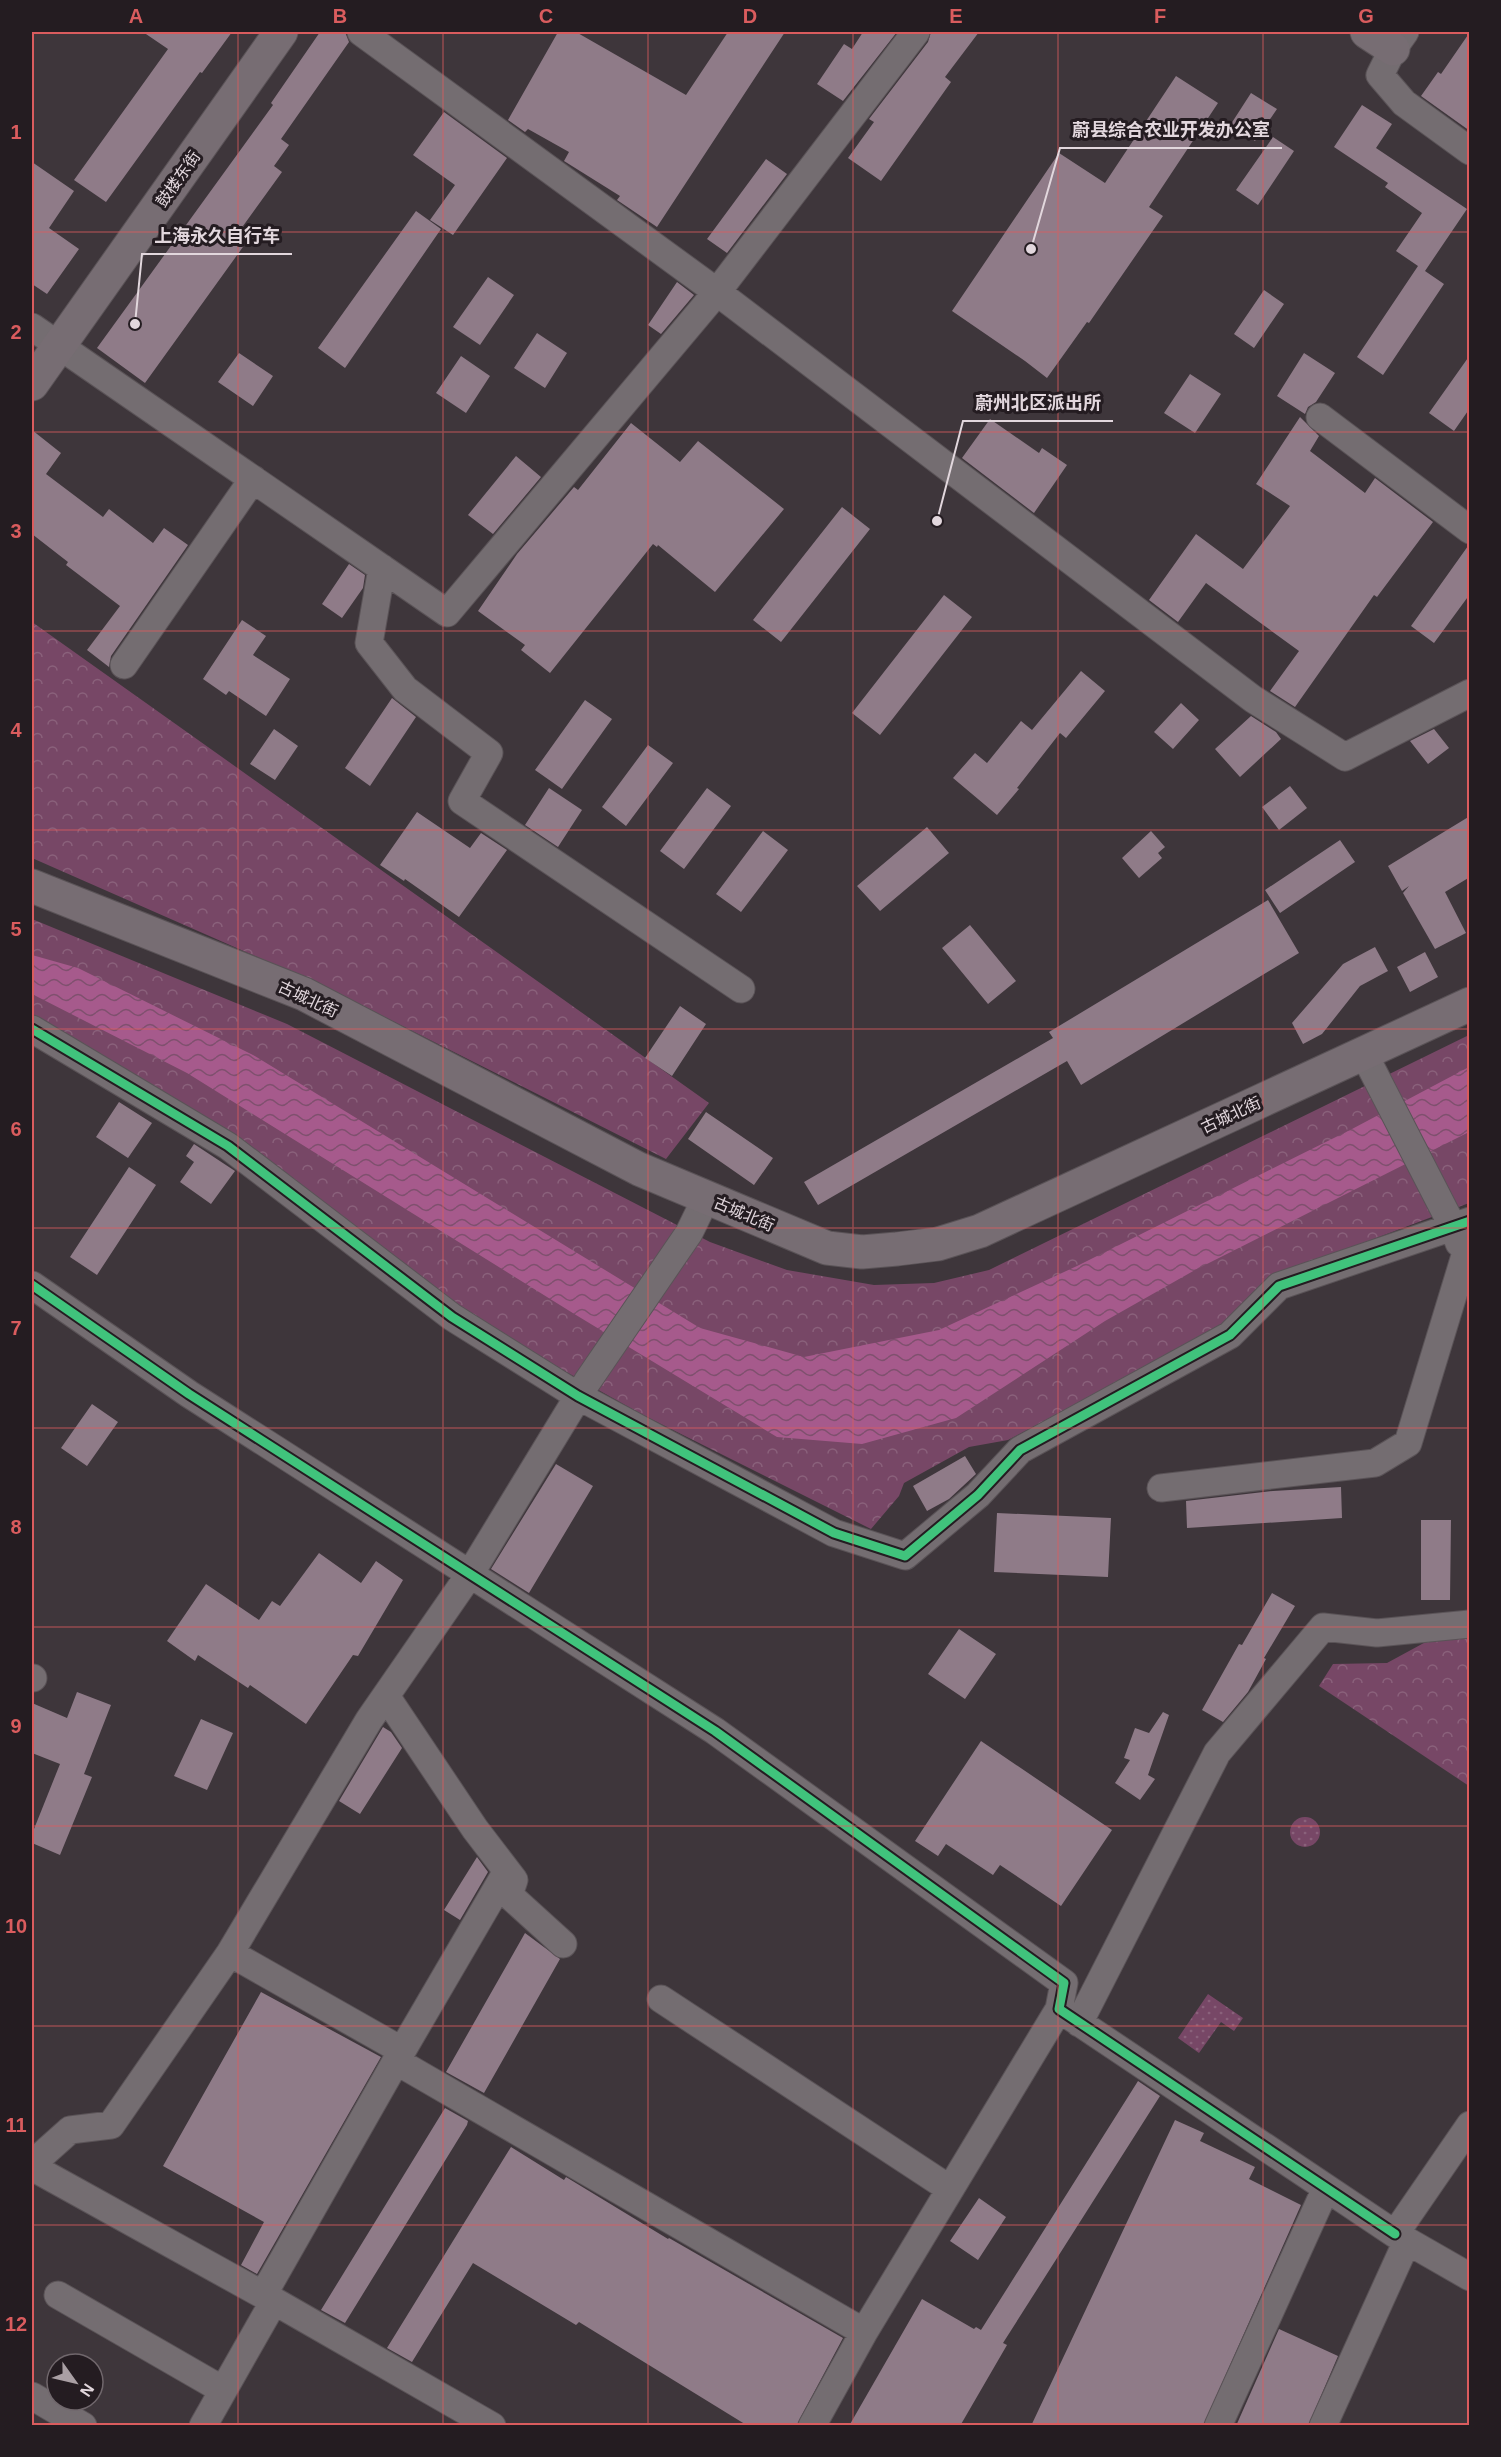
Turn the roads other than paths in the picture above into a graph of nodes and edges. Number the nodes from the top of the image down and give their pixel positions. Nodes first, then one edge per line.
1 (281, 32) edge
2 (361, 32) edge
3 (916, 32) edge
4 (1389, 37) edge
5 (1470, 151) edge
6 (717, 292) junction
7 (32, 327) edge
8 (59, 346) junction
9 (32, 384) edge
10 (1320, 417) dead end
11 (253, 479) junction
12 (1470, 530) edge
13 (382, 568) junction
14 (124, 665) dead end
15 (1470, 693) edge
16 (32, 885) edge
17 (741, 989) dead end
18 (1470, 1004) edge
19 (32, 1029) edge
20 (1364, 1054) junction
21 (706, 1198) junction
22 (1456, 1220) edge
23 (1467, 1258) edge
24 (32, 1285) edge
25 (582, 1389) junction
26 (1161, 1488) dead end
27 (470, 1574) junction
28 (1470, 1624) edge
29 (386, 1696) junction
30 (507, 1871) junction
31 (563, 1944) dead end
32 (230, 1953) junction
33 (661, 1999) dead end
34 (1069, 2016) junction
35 (399, 2056) junction
36 (1470, 2125) edge
37 (32, 2166) edge
38 (1326, 2188) junction
39 (950, 2189) junction
40 (1401, 2238) junction
41 (1470, 2277) edge
42 (58, 2295) dead end
43 (269, 2298) junction
44 (864, 2332) junction
45 (223, 2390) junction
46 (32, 2396) edge
47 (83, 2426) edge
48 (203, 2426) edge
49 (492, 2426) edge
50 (812, 2426) edge
51 (1218, 2426) edge
52 (1323, 2426) edge

1 - 8 main road, 鼓楼东街
2 - 6 street
3 - 6 street
4 - 5 street
6 - 13 street
6 - 15 street
7 - 8 street
8 - 9 main road, 鼓楼东街
8 - 11 street
10 - 12 street
11 - 13 street
11 - 14 street
13 - 17 street
16 - 21 main road, 古城北街
18 - 20 main road, 古城北街
19 - 25 street
20 - 21 main road, 古城北街
20 - 22 street
21 - 25 street
22 - 23 street
22 - 25 street
23 - 26 street
24 - 27 street
25 - 27 street
27 - 29 street
27 - 34 street
28 - 34 street
29 - 30 street
29 - 32 street
30 - 31 street
30 - 35 street
32 - 35 street
32 - 37 street
33 - 39 street
34 - 38 street
34 - 39 street
35 - 43 street
35 - 44 street
36 - 40 street
37 - 43 street
38 - 40 street
38 - 51 street
39 - 44 street
40 - 41 street
40 - 52 street
42 - 45 street
43 - 45 street
43 - 49 street
44 - 50 street
45 - 48 street
46 - 47 street

